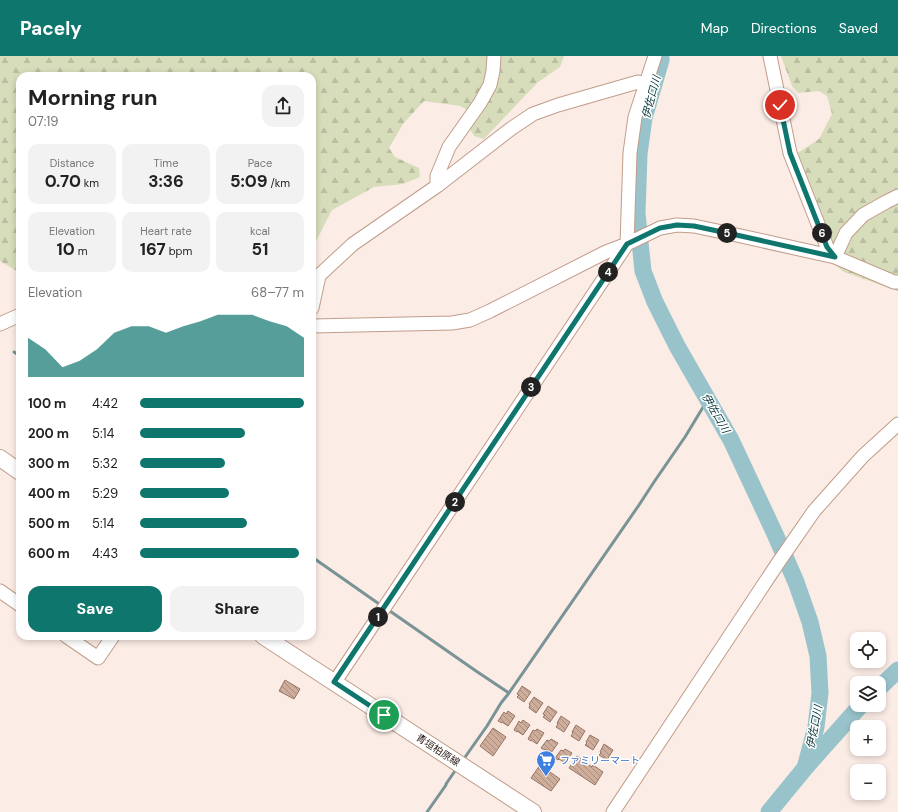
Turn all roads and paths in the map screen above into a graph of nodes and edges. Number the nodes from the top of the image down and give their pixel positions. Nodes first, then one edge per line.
1 (494, 56) edge
2 (655, 56) edge
3 (770, 56) edge
4 (646, 84) junction
5 (437, 186) junction
6 (898, 196) edge
7 (635, 239) junction
8 (835, 257) junction
9 (316, 278) edge
10 (898, 282) edge
11 (16, 317) edge
12 (0, 324) edge
13 (316, 326) edge
14 (898, 424) edge
15 (0, 458) edge
16 (16, 469) edge
17 (0, 591) edge
18 (16, 602) edge
19 (72, 640) edge
20 (110, 640) edge
21 (269, 640) edge
22 (334, 682) junction
23 (533, 812) edge
24 (613, 812) edge

1 - 5 street
2 - 4 street
3 - 8 street
4 - 5 street
4 - 7 street
5 - 9 street
6 - 8 street
7 - 8 street
7 - 13 street
7 - 22 street
8 - 10 street
11 - 12 street
14 - 24 street
15 - 16 main road
17 - 18 street
19 - 20 street
21 - 22 main road, 青垣柏原線
22 - 23 main road, 青垣柏原線

